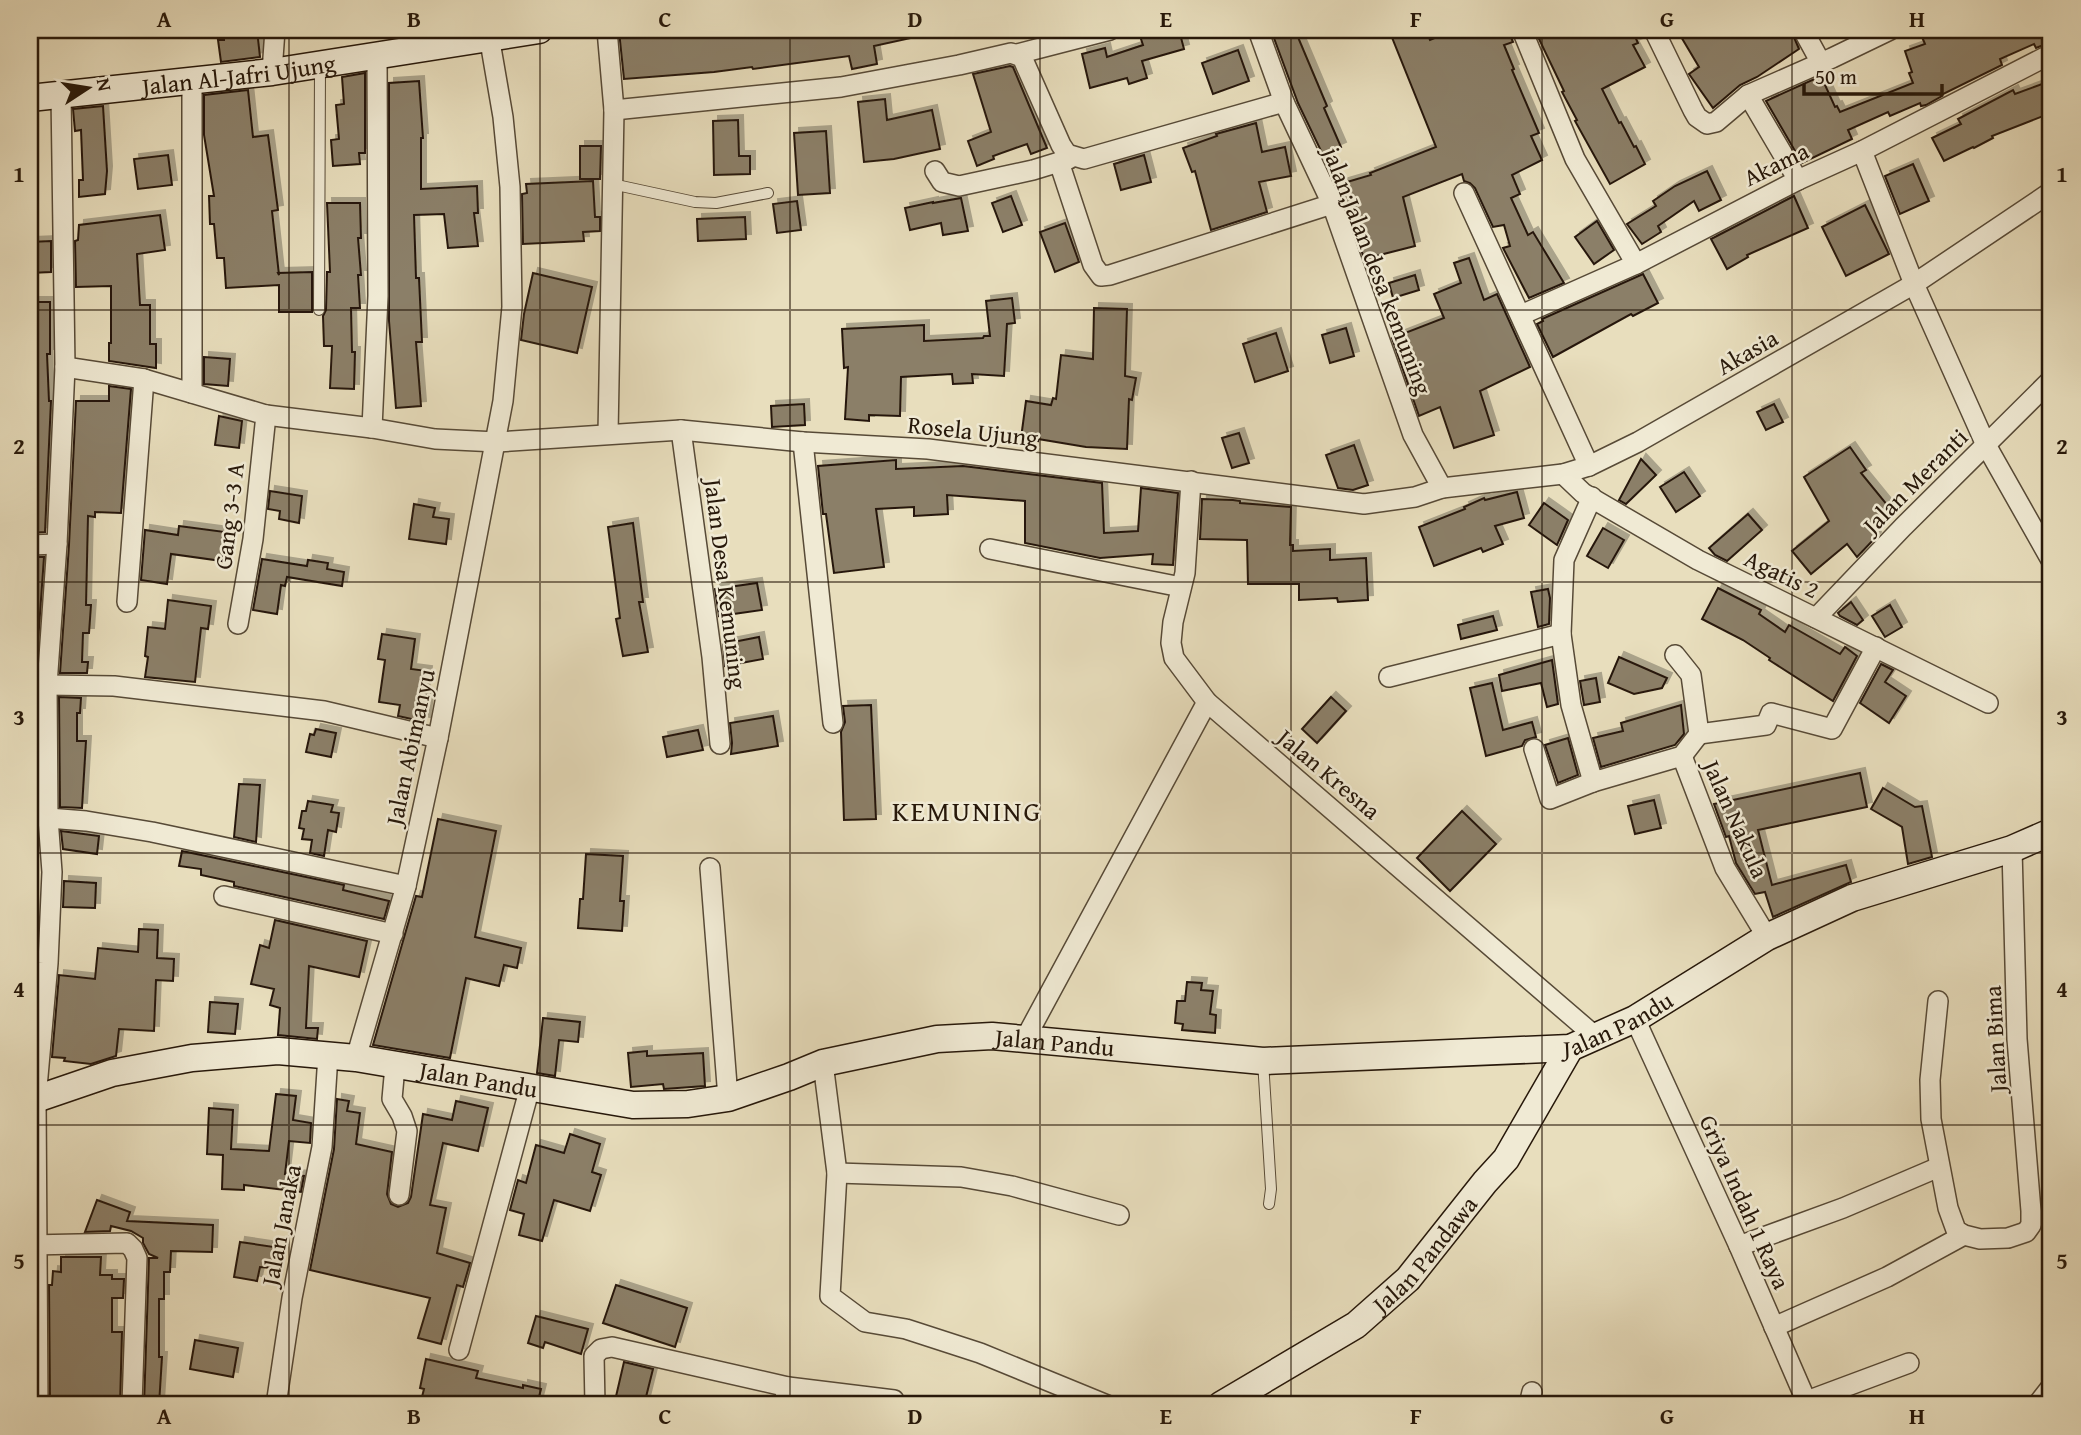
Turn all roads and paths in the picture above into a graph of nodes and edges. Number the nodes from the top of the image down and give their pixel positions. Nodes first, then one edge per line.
1 (275, 30) edge
2 (540, 30) edge
3 (607, 30) edge
4 (1110, 30) edge
5 (1258, 30) edge
6 (1522, 30) edge
7 (1654, 30) edge
8 (1804, 30) edge
9 (1890, 30) edge
10 (489, 34) edge
11 (1017, 54) junction
12 (2051, 54) edge
13 (377, 56) junction
14 (1821, 63) junction
15 (320, 65) junction
16 (272, 72) junction
17 (192, 80) junction
18 (61, 94) junction
19 (1748, 95) junction
20 (30, 98) edge
21 (1284, 102) junction
22 (614, 110) junction
23 (1863, 151) junction
24 (1066, 160) junction
25 (935, 171) dead end
26 (1798, 180) junction
27 (612, 184) junction
28 (2051, 192) edge
29 (768, 193) dead end
30 (1464, 193) dead end
31 (1332, 204) junction
32 (1636, 264) junction
33 (1914, 284) junction
34 (319, 310) dead end
35 (1521, 315) junction
36 (65, 367) junction
37 (144, 379) junction
38 (2051, 380) edge
39 (191, 393) junction
40 (266, 415) junction
41 (372, 428) junction
42 (681, 430) junction
43 (608, 434) junction
44 (496, 442) junction
45 (803, 442) junction
46 (1986, 445) junction
47 (1589, 466) junction
48 (1563, 474) junction
49 (1191, 481) junction
50 (1441, 488) junction
51 (1592, 497) junction
52 (57, 544) junction
53 (30, 545) edge
54 (990, 549) dead end
55 (2051, 560) edge
56 (1181, 587) junction
57 (127, 602) dead end
58 (1816, 618) junction
59 (238, 624) dead end
60 (1562, 634) junction
61 (1876, 648) junction
62 (1675, 655) dead end
63 (1389, 677) dead end
64 (47, 685) junction
65 (1207, 702) junction
66 (1987, 703) dead end
67 (833, 723) dead end
68 (1699, 734) junction
69 (438, 738) junction
70 (720, 744) dead end
71 (1534, 749) dead end
72 (1682, 756) junction
73 (1593, 782) junction
74 (39, 815) edge
75 (2051, 832) edge
76 (2012, 849) junction
77 (710, 869) dead end
78 (406, 886) junction
79 (224, 896) dead end
80 (393, 934) junction
81 (1768, 937) junction
82 (1938, 1002) dead end
83 (1635, 1019) junction
84 (1596, 1037) junction
85 (1025, 1039) junction
86 (1570, 1048) junction
87 (328, 1055) junction
88 (356, 1058) junction
89 (1263, 1061) junction
90 (823, 1063) junction
91 (395, 1066) junction
92 (530, 1087) junction
93 (728, 1098) junction
94 (33, 1100) edge
95 (1939, 1167) junction
96 (837, 1173) junction
97 (400, 1195) dead end
98 (1269, 1204) dead end
99 (1119, 1215) dead end
100 (1964, 1235) junction
101 (34, 1245) edge
102 (1739, 1246) junction
103 (1774, 1326) junction
104 (459, 1350) dead end
105 (1909, 1363) dead end
106 (2051, 1387) edge
107 (786, 1396) edge
108 (894, 1399) dead end
109 (1807, 1403) edge
110 (38, 1405) edge
111 (131, 1405) edge
112 (276, 1405) edge
113 (595, 1405) edge
114 (1107, 1405) edge
115 (1221, 1405) edge
116 (2037, 1405) edge

1 - 16 street
2 - 10 street, Jalan Al-Jafri Ujung
3 - 22 street
4 - 11 street
5 - 21 street, jalan;Jalan desa kemuning
6 - 32 street
7 - 19 street
8 - 14 street
9 - 14 street
10 - 13 street, Jalan Al-Jafri Ujung
10 - 44 street, Jalan Abimanyu
11 - 22 street
11 - 24 street
12 - 23 street, Akama
13 - 15 street, Jalan Al-Jafri Ujung
13 - 41 street
14 - 19 street
15 - 16 street, Jalan Al-Jafri Ujung
15 - 34 lane
16 - 17 street, Jalan Al-Jafri Ujung
17 - 18 street, Jalan Al-Jafri Ujung
17 - 39 street
18 - 20 street, Jalan Al-Jafri Ujung
18 - 36 street
19 - 26 street
21 - 24 street
21 - 31 street, jalan;Jalan desa kemuning
22 - 27 street
23 - 26 street, Akama
23 - 33 street
24 - 25 street
24 - 31 street
26 - 32 street, Akama
27 - 29 lane
27 - 43 street
28 - 33 street, Akasia
30 - 35 street
31 - 50 street, jalan;Jalan desa kemuning
32 - 35 street, Akama
33 - 46 street
33 - 47 street, Akasia
35 - 47 street
36 - 37 street, Rosela Ujung
36 - 52 street
37 - 39 street, Rosela Ujung
37 - 57 street
38 - 46 street, Jalan Meranti
39 - 40 street, Rosela Ujung
40 - 41 street, Rosela Ujung
40 - 59 street, Gang 3-3 A
41 - 44 street, Rosela Ujung
42 - 43 street, Rosela Ujung
42 - 45 street, Rosela Ujung
42 - 70 street, Jalan Desa Kemuning
43 - 44 street, Rosela Ujung
44 - 69 street, Jalan Abimanyu
45 - 49 street, Rosela Ujung
45 - 67 street
46 - 55 street
46 - 58 street, Jalan Meranti
47 - 48 street, Akasia
48 - 50 street, Akasia
48 - 51 street, Agatis 2
49 - 50 street, Rosela Ujung
49 - 56 street, Jalan Kresna
51 - 58 street, Agatis 2
51 - 60 street
52 - 53 street
52 - 64 street
54 - 56 street
56 - 65 street, Jalan Kresna
58 - 61 street, Agatis 2
60 - 63 street
60 - 73 street
61 - 66 street, Agatis 2
61 - 68 street
62 - 68 street
64 - 69 street
64 - 74 street
65 - 84 street, Jalan Kresna
65 - 85 street
68 - 72 street
69 - 78 street, Jalan Abimanyu
71 - 73 street
72 - 73 street
72 - 81 street, Jalan Nakula
74 - 78 street
74 - 94 street
75 - 76 street, Jalan Pandu
76 - 81 street, Jalan Pandu
76 - 100 street, Jalan Bima
77 - 93 street
78 - 80 street, Jalan Abimanyu
79 - 80 street
80 - 88 street, Jalan Abimanyu
81 - 83 street, Jalan Pandu
82 - 95 street
83 - 84 street, Jalan Pandu
83 - 102 street, Griya Indah 1 Raya
84 - 86 street, Jalan Pandu
85 - 89 street, Jalan Pandu
85 - 90 street, Jalan Pandu
86 - 89 street, Jalan Pandu
86 - 115 street, Jalan Pandawa
87 - 88 street, Jalan Pandu
87 - 94 street, Jalan Pandu
87 - 112 street, Jalan Janaka
88 - 91 street, Jalan Pandu
89 - 98 lane
90 - 93 street, Jalan Pandu
90 - 96 street
91 - 92 street, Jalan Pandu
91 - 97 street
92 - 93 street, Jalan Pandu
92 - 104 street
94 - 101 street
95 - 100 street
95 - 102 street
96 - 99 street
96 - 114 street
100 - 103 street
101 - 110 street
101 - 111 street
102 - 103 street, Griya Indah 1 Raya
103 - 109 street, Griya Indah 1 Raya
105 - 109 street
106 - 116 street
107 - 108 street
107 - 113 street

